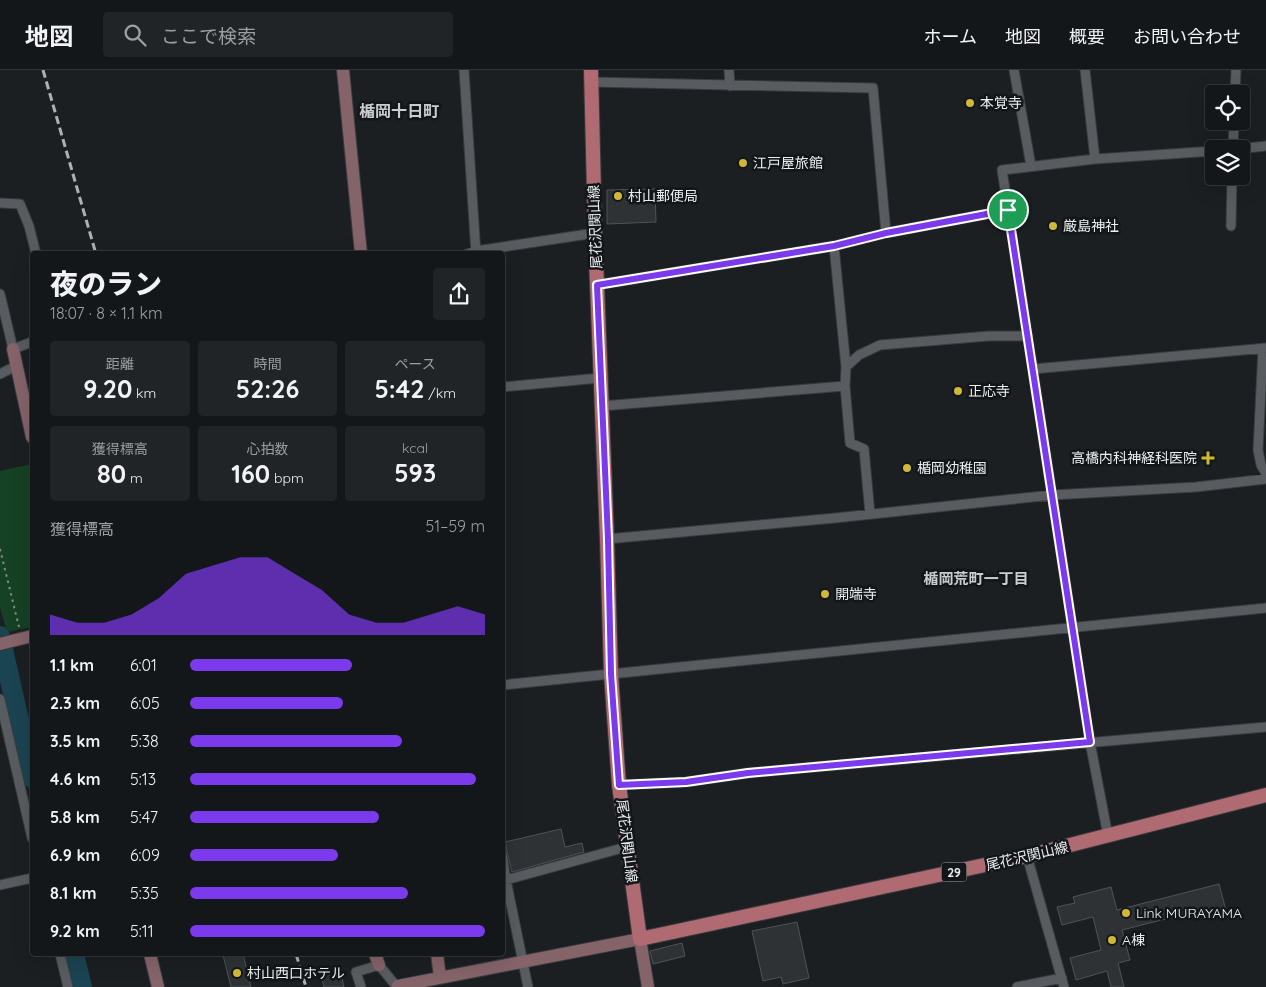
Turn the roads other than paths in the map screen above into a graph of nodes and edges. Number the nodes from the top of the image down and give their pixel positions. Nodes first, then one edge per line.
1 (343, 70) edge
2 (464, 70) edge
3 (729, 70) edge
4 (1014, 70) edge
5 (1086, 70) edge
6 (1236, 70) edge
7 (591, 76) edge
8 (1235, 85) edge
9 (730, 86) junction
10 (1266, 146) edge
11 (1250, 148) edge
12 (1205, 152) edge
13 (1095, 159) junction
14 (1032, 166) junction
15 (1232, 185) edge
16 (0, 203) edge
17 (1008, 210) junction
18 (1231, 226) dead end
19 (594, 233) junction
20 (886, 233) junction
21 (834, 246) junction
22 (35, 251) edge
23 (361, 251) edge
24 (473, 251) edge
25 (485, 251) edge
26 (597, 285) junction
27 (0, 294) edge
28 (3, 324) edge
29 (1028, 336) junction
30 (30, 343) edge
31 (1264, 348) edge
32 (13, 349) junction
33 (16, 366) junction
34 (846, 367) junction
35 (1033, 369) junction
36 (0, 374) edge
37 (600, 378) junction
38 (845, 386) junction
39 (505, 387) edge
40 (602, 406) junction
41 (30, 428) edge
42 (1266, 473) edge
43 (1266, 480) edge
44 (1052, 495) junction
45 (870, 514) junction
46 (608, 539) junction
47 (1266, 608) edge
48 (1072, 628) junction
49 (24, 638) edge
50 (0, 644) edge
51 (611, 674) junction
52 (505, 686) edge
53 (0, 699) edge
54 (1266, 727) edge
55 (1090, 742) junction
56 (619, 785) junction
57 (1266, 795) edge
58 (30, 829) edge
59 (1108, 836) junction
60 (626, 847) junction
61 (1027, 856) junction
62 (30, 878) edge
63 (505, 880) edge
64 (505, 884) edge
65 (0, 885) edge
66 (640, 940) junction
67 (60, 956) edge
68 (150, 956) edge
69 (437, 956) edge
70 (377, 960) edge
71 (522, 961) junction
72 (440, 977) junction
73 (1063, 982) edge
74 (68, 987) edge
75 (158, 987) edge
76 (361, 987) edge
77 (398, 987) edge
78 (528, 987) edge
79 (648, 987) edge
80 (1018, 987) edge

1 - 23 street
2 - 24 street
3 - 9 street
4 - 14 street
5 - 13 street
6 - 8 street
7 - 9 street
7 - 19 main road, 尾花沢関山線
9 - 20 street
10 - 11 street
12 - 13 street
13 - 14 street
14 - 17 street
15 - 18 street
16 - 22 street
17 - 20 street
17 - 29 street
19 - 25 street
19 - 26 main road, 尾花沢関山線
20 - 21 street
21 - 26 street
21 - 34 street
26 - 37 main road, 尾花沢関山線
27 - 28 street
28 - 32 street
29 - 34 street
29 - 35 street
30 - 32 street
31 - 35 street
31 - 42 street
32 - 33 street
33 - 36 street
33 - 41 street
34 - 38 street
35 - 44 street
37 - 39 street
37 - 40 main road, 尾花沢関山線
38 - 40 street
38 - 45 street
40 - 46 main road, 尾花沢関山線
43 - 44 street
44 - 45 street
44 - 48 street
45 - 46 street
46 - 51 main road, 尾花沢関山線
47 - 48 street
48 - 51 street
48 - 55 street
49 - 50 street
51 - 52 street
51 - 56 main road, 尾花沢関山線
53 - 58 street
54 - 55 street
55 - 56 street
55 - 59 street
56 - 60 main road, 尾花沢関山線
57 - 59 main road, 尾花沢関山線 / 29
59 - 61 main road, 尾花沢関山線 / 29
60 - 63 street
60 - 66 main road, 尾花沢関山線
61 - 66 main road, 尾花沢関山線 / 29
61 - 73 street
62 - 65 street
64 - 71 street
66 - 71 street
66 - 79 street
67 - 74 street
68 - 75 street
69 - 72 street
70 - 76 street
70 - 77 street
71 - 72 street
71 - 78 street
72 - 77 street
73 - 80 street

